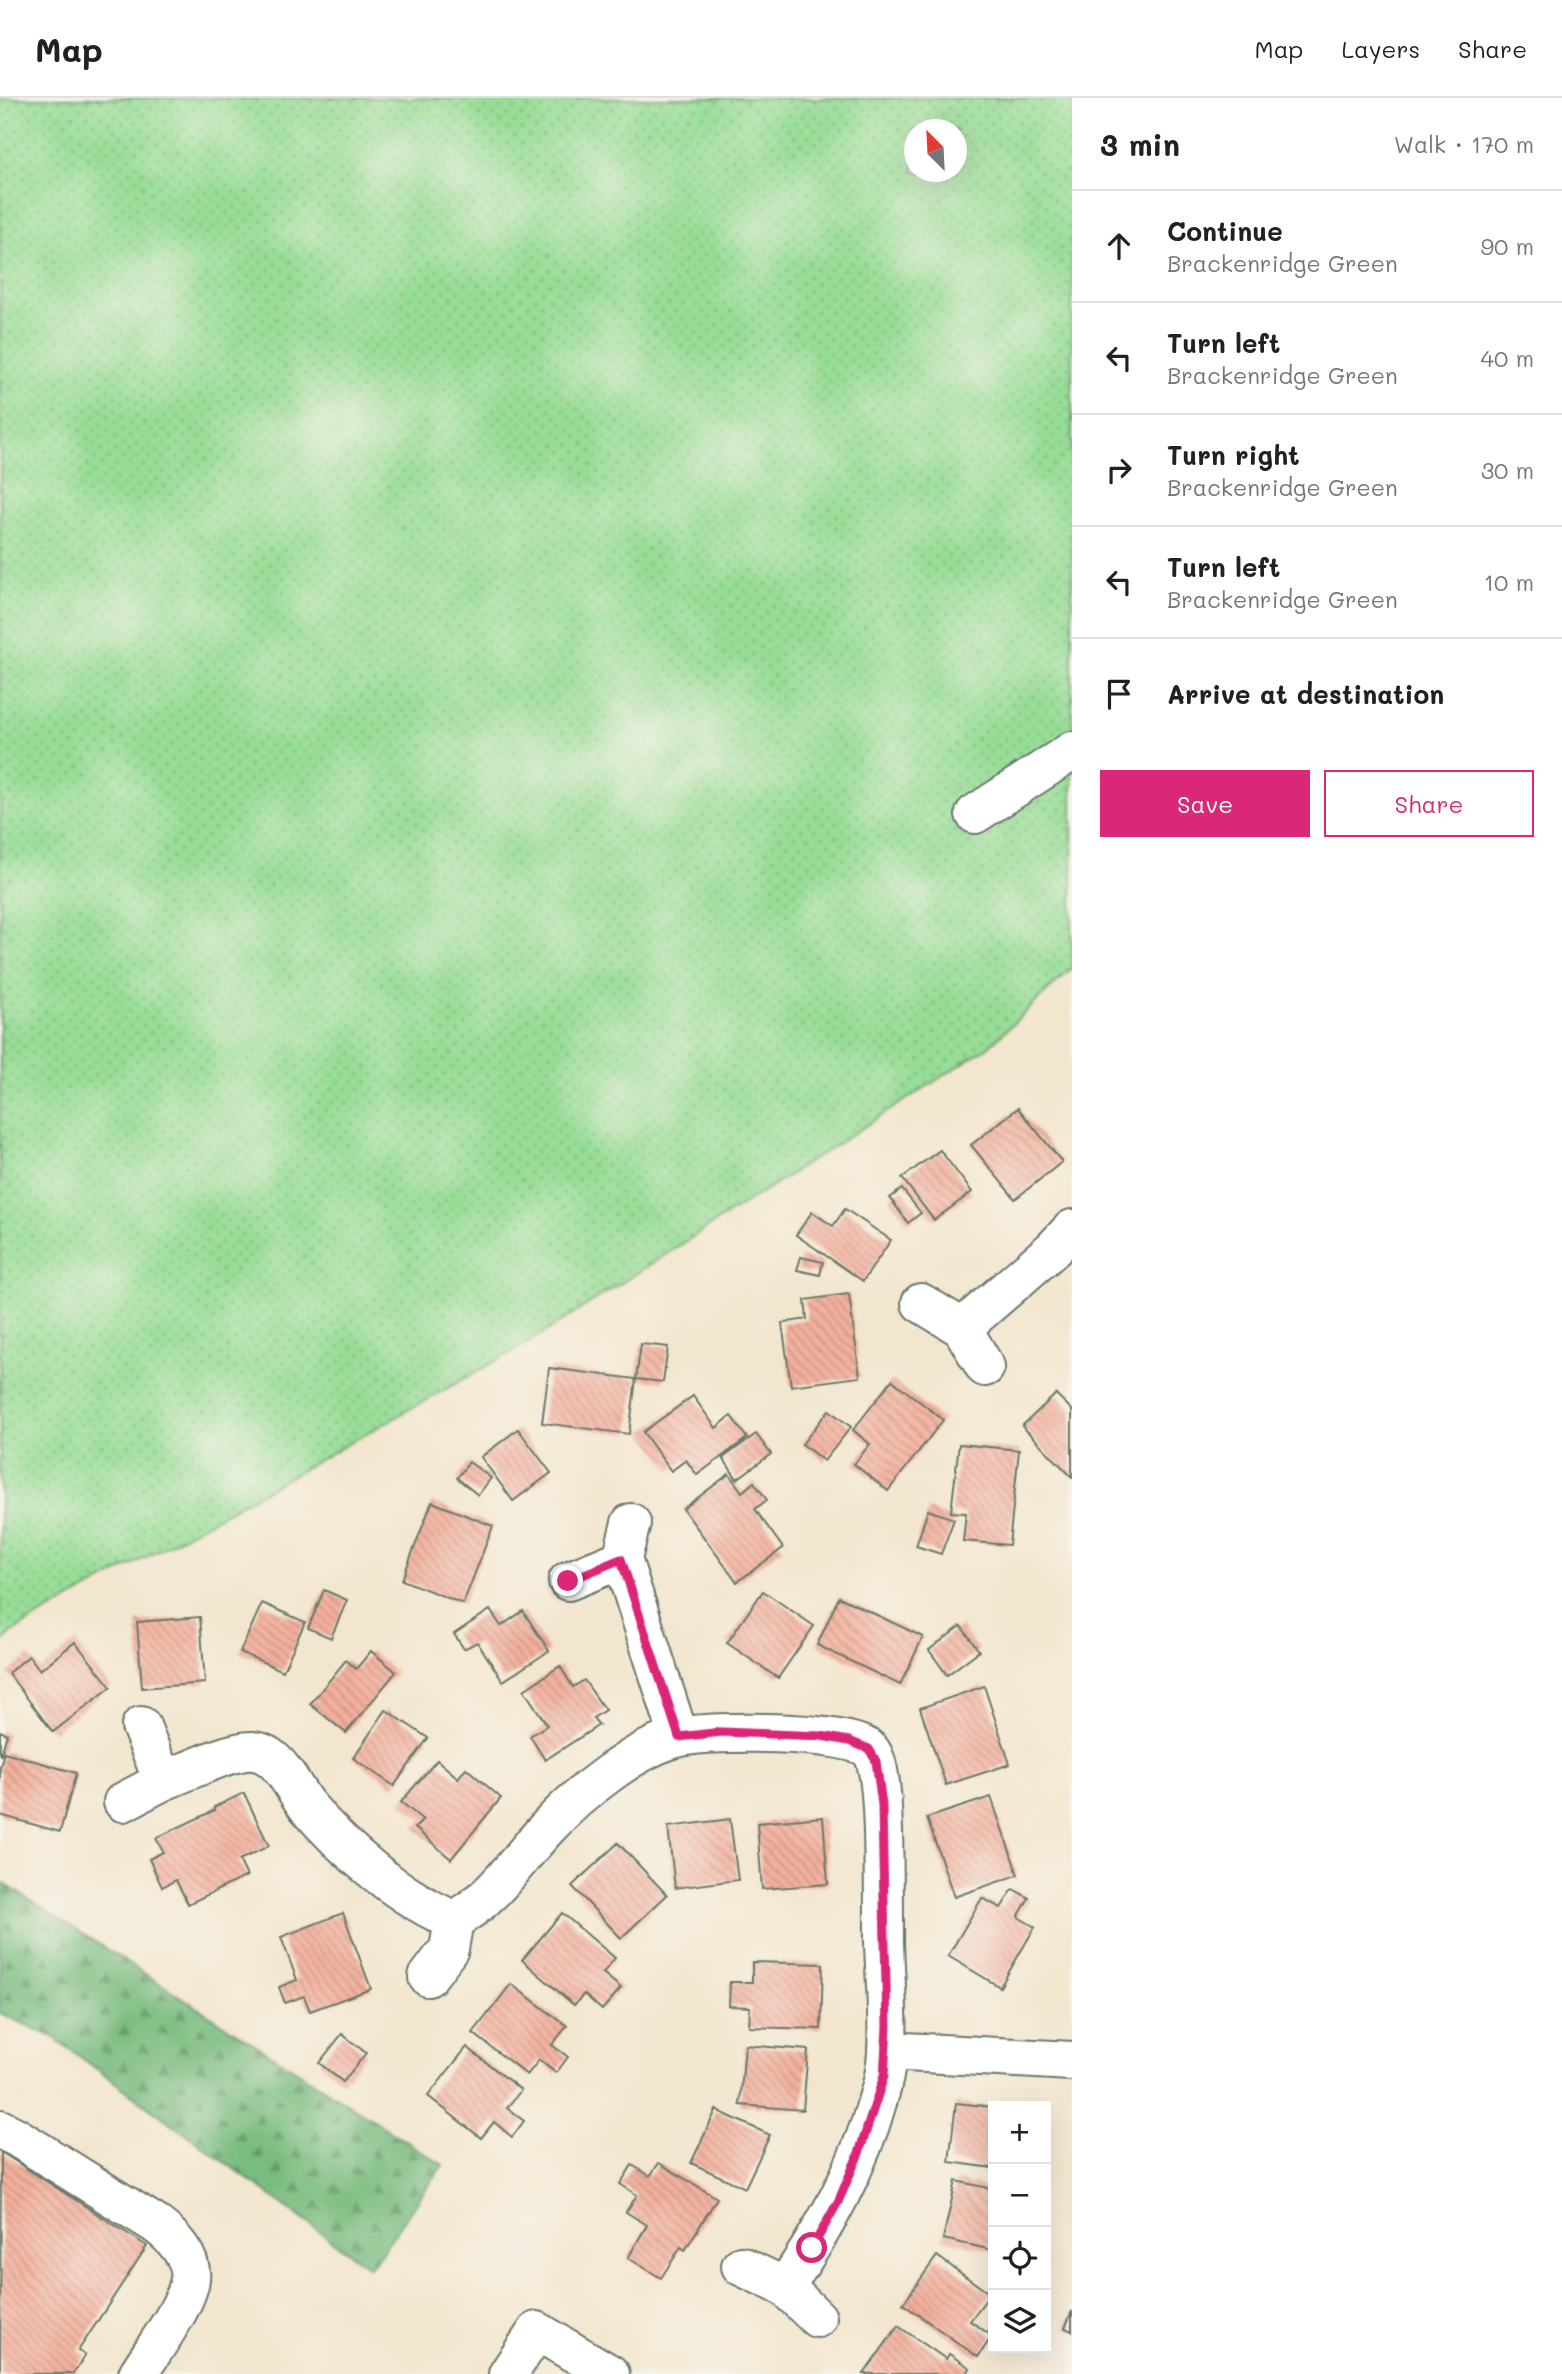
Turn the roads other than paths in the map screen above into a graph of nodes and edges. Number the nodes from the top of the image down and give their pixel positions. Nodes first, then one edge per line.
1 (1072, 751) edge
2 (975, 814) dead end
3 (1072, 1229) edge
4 (921, 1303) dead end
5 (962, 1328) junction
6 (985, 1367) dead end
7 (568, 1581) dead end
8 (141, 1726) dead end
9 (679, 1737) junction
10 (163, 1781) junction
11 (123, 1802) dead end
12 (454, 1920) junction
13 (428, 1977) dead end
14 (887, 2051) junction
15 (1072, 2061) edge
16 (0, 2129) edge
17 (741, 2266) dead end
18 (785, 2287) junction
19 (817, 2318) dead end
20 (138, 2374) edge
21 (508, 2374) edge
22 (610, 2374) edge

1 - 2 street
3 - 5 street
4 - 5 street
5 - 6 street
7 - 9 street
8 - 10 street
9 - 12 street
9 - 14 street
10 - 11 street
10 - 12 street
12 - 13 street
14 - 15 street
14 - 18 street
16 - 20 street
17 - 18 street
18 - 19 street
21 - 22 street

